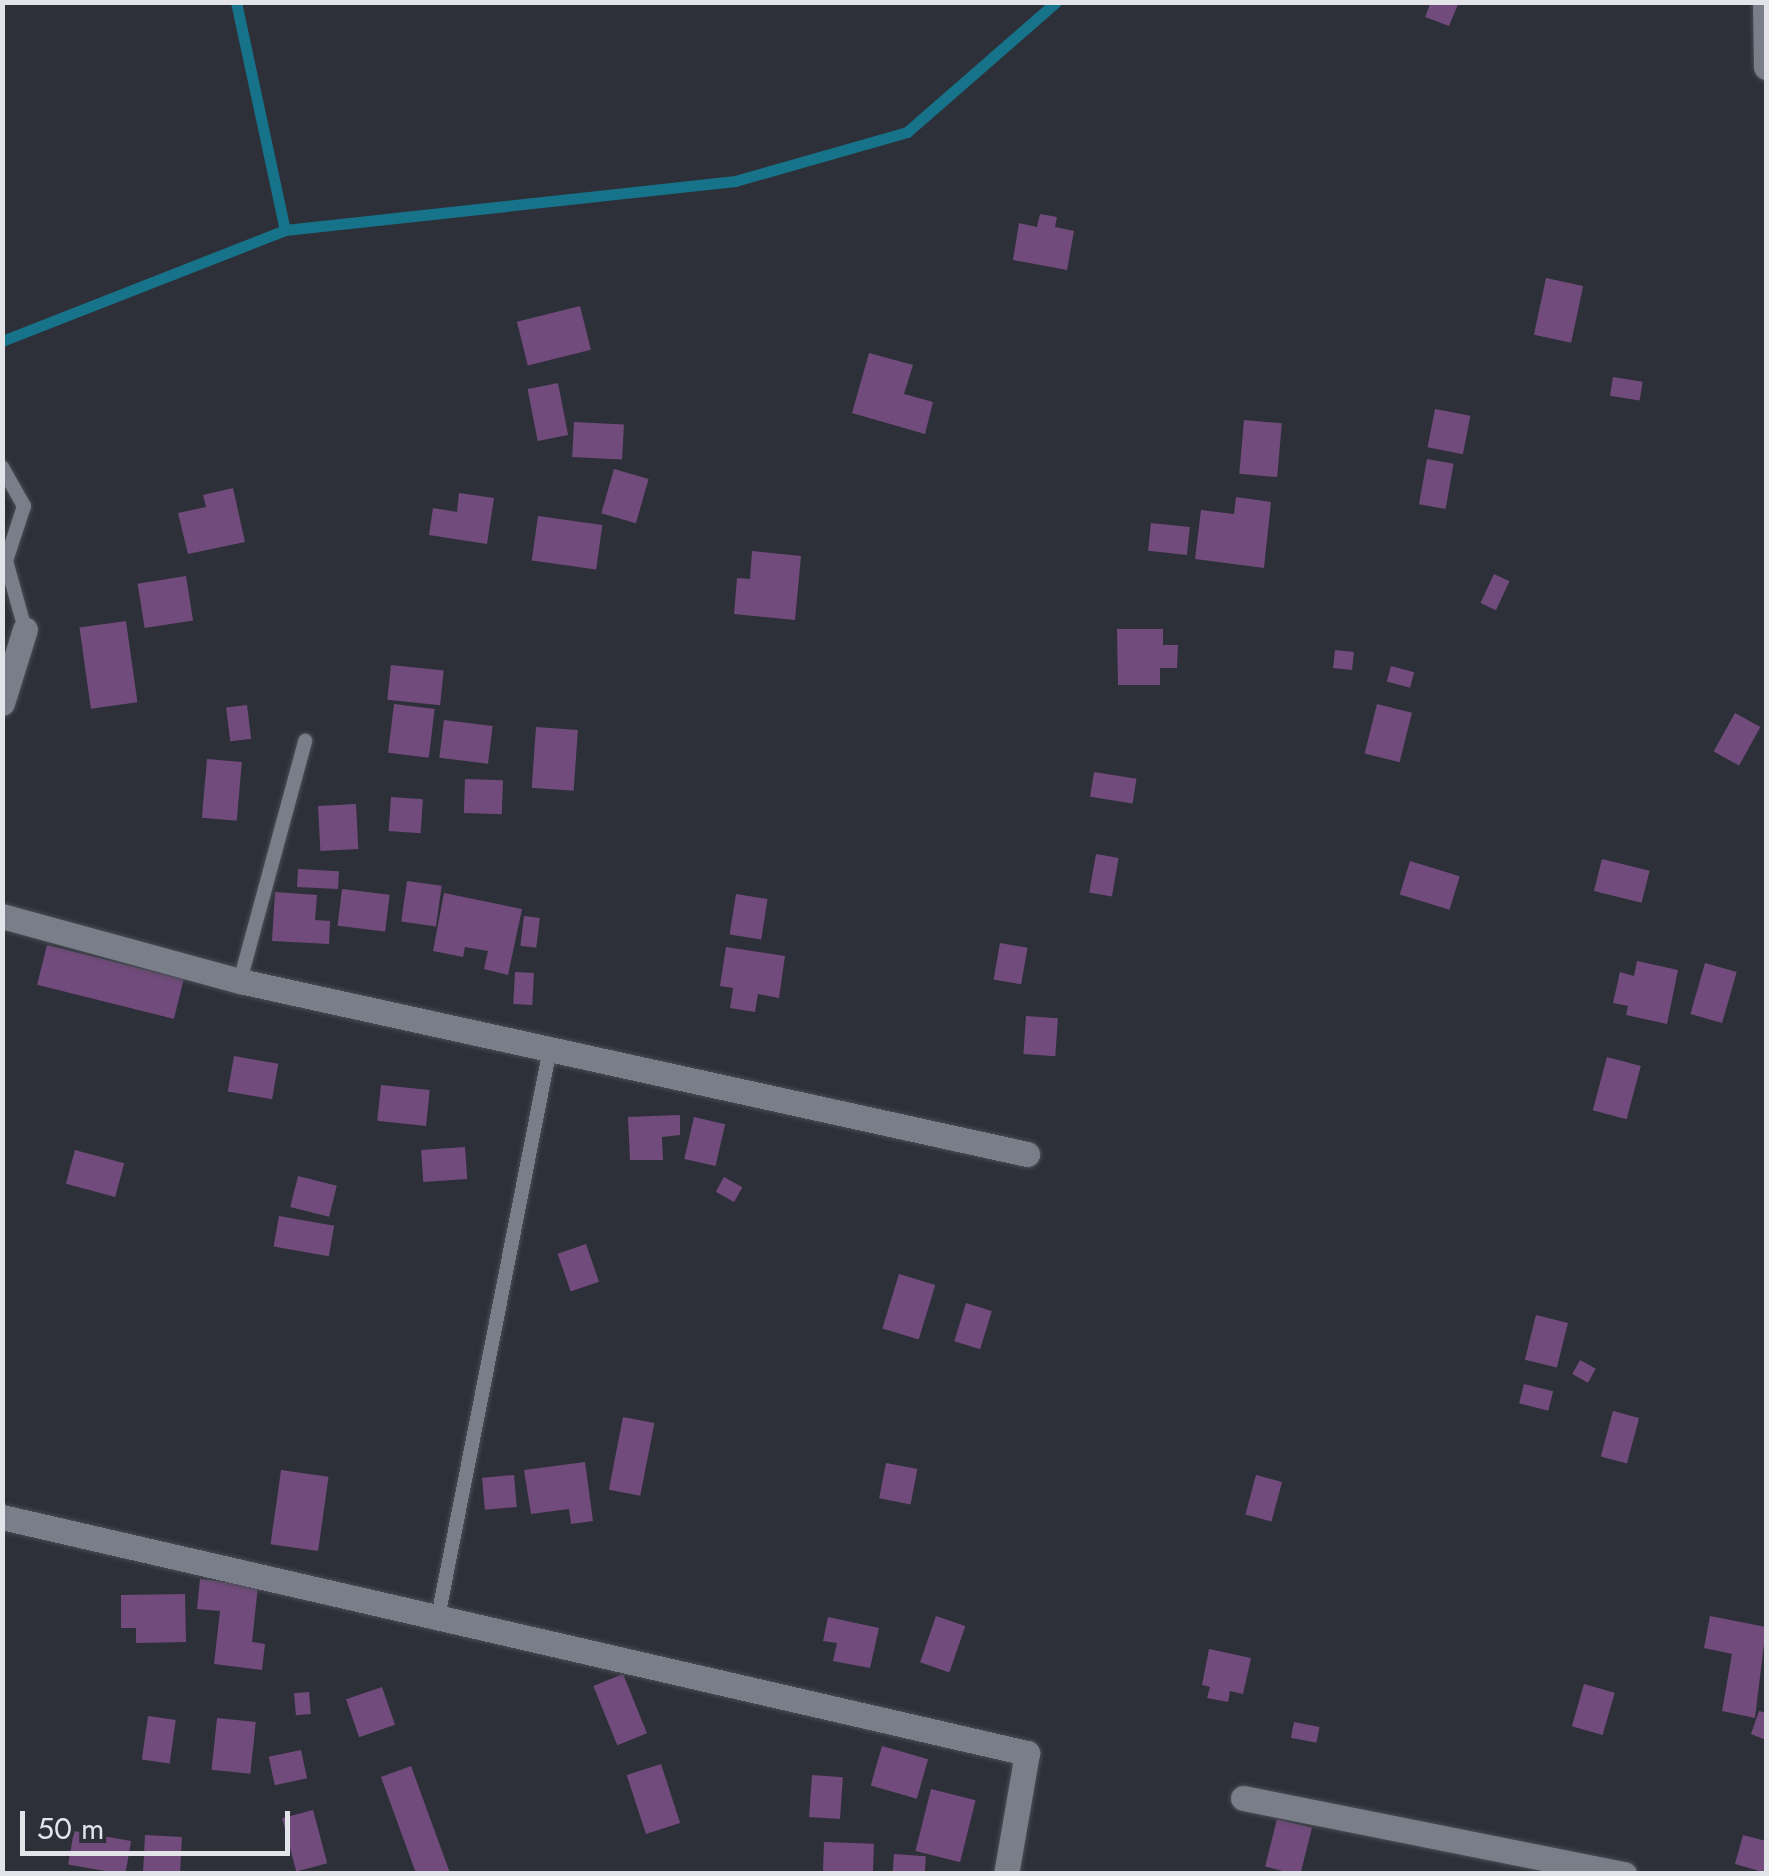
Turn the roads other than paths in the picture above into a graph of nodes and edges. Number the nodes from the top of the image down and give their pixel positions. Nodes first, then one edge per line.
1 (1765, 2) edge
2 (1766, 68) edge
3 (2, 467) edge
4 (25, 628) joint
5 (2, 703) edge
6 (305, 741) dead end
7 (2, 916) edge
8 (240, 981) junction
9 (550, 1050) junction
10 (1027, 1154) dead end
11 (2, 1517) edge
12 (438, 1617) junction
13 (1242, 1798) dead end
14 (1006, 1874) edge
15 (1624, 1874) edge

1 - 2 street
3 - 4 lane
4 - 5 street
6 - 8 lane
7 - 8 street
8 - 9 street
9 - 10 street
9 - 12 lane
11 - 12 street
12 - 14 street
13 - 15 street

